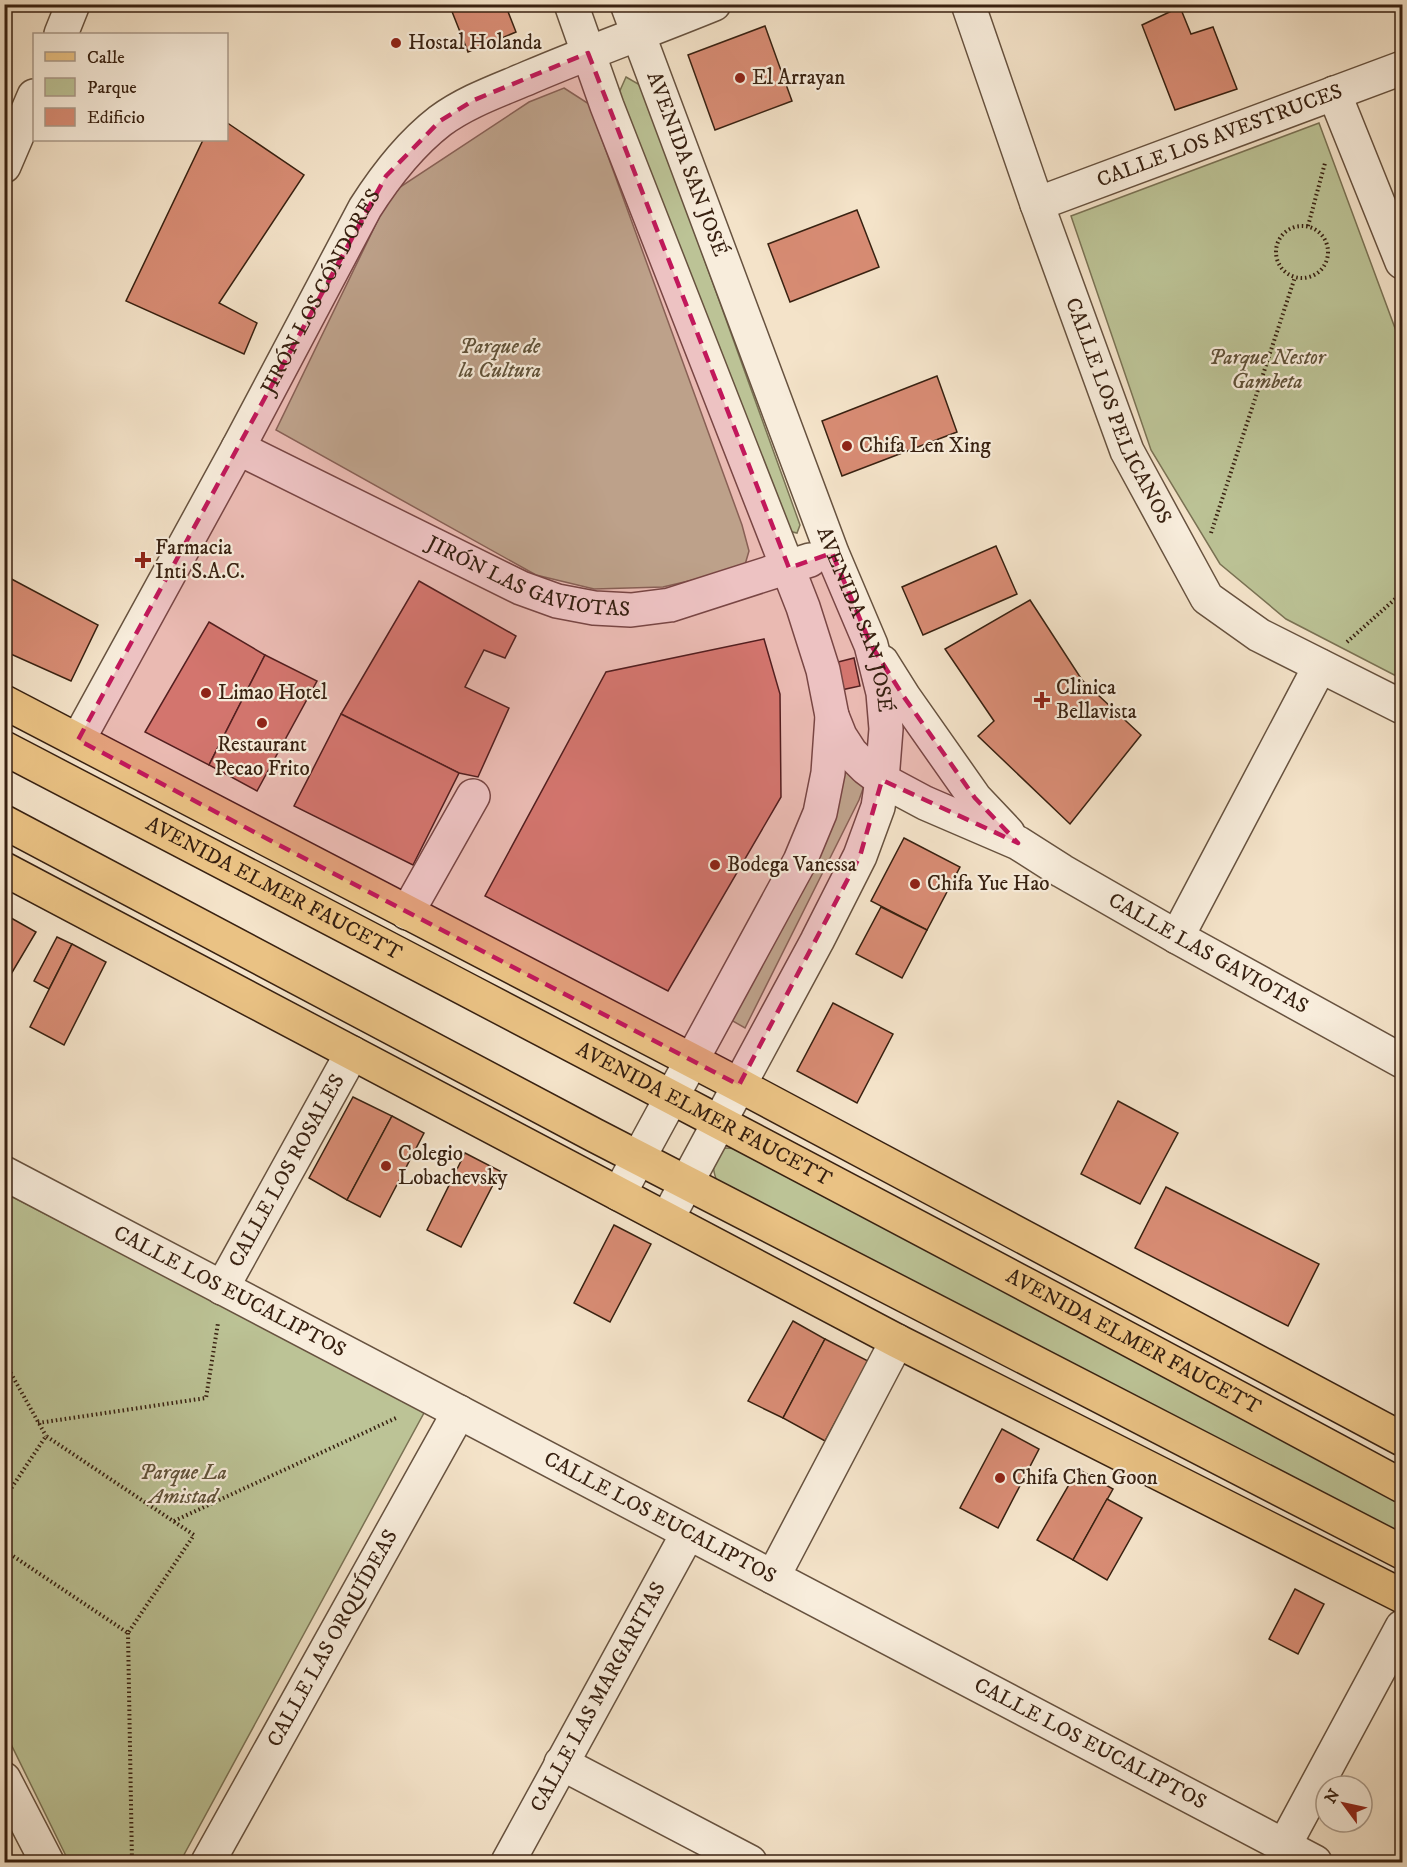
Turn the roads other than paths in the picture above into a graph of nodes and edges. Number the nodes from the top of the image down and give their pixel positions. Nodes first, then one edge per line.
1 (73, 4) edge
2 (571, 4) edge
3 (714, 4) edge
4 (968, 4) edge
5 (633, 19) edge
6 (61, 33) edge
7 (588, 53) junction
8 (1402, 68) edge
9 (1334, 93) junction
10 (33, 98) edge
11 (4, 166) edge
12 (1037, 204) junction
13 (1402, 262) edge
14 (238, 448) junction
15 (832, 553) junction
16 (789, 568) junction
17 (871, 645) junction
18 (1320, 666) junction
19 (4, 702) edge
20 (1402, 707) edge
21 (831, 716) junction
22 (78, 740) junction
23 (4, 748) edge
24 (882, 780) junction
25 (472, 796) dead end
26 (4, 822) edge
27 (1018, 843) junction
28 (4, 869) edge
29 (407, 914) junction
30 (1177, 937) junction
31 (352, 1053) junction
32 (692, 1061) junction
33 (1402, 1061) edge
34 (739, 1085) junction
35 (672, 1097) junction
36 (719, 1121) junction
37 (639, 1158) junction
38 (4, 1173) edge
39 (686, 1183) junction
40 (619, 1194) junction
41 (667, 1219) junction
42 (222, 1288) junction
43 (897, 1341) junction
44 (447, 1406) junction
45 (1402, 1440) edge
46 (1402, 1486) edge
47 (688, 1533) junction
48 (1402, 1552) edge
49 (773, 1577) junction
50 (1402, 1596) edge
51 (1402, 1627) edge
52 (561, 1763) junction
53 (4, 1779) edge
54 (1284, 1846) junction
55 (47, 1863) edge
56 (208, 1863) edge
57 (508, 1863) edge
58 (750, 1863) edge
59 (1315, 1863) edge

1 - 6 street
2 - 7 street, AVENIDA SAN JOSÉ
3 - 5 street, JIRÓN LOS CÓNDORES
4 - 12 street, CALLE LOS PELICANOS
5 - 7 street, JIRÓN LOS CÓNDORES
5 - 15 street, AVENIDA SAN JOSÉ
7 - 14 street, JIRÓN LOS CÓNDORES
7 - 16 street, AVENIDA SAN JOSÉ
8 - 9 street, CALLE LOS AVESTRUCES
9 - 12 street, CALLE LOS AVESTRUCES
9 - 13 street
10 - 11 street
12 - 18 street, CALLE LOS PELICANOS
14 - 16 street, JIRÓN LAS GAVIOTAS
14 - 22 street, JIRÓN LOS CÓNDORES
15 - 16 street, JIRÓN LAS GAVIOTAS
15 - 17 street, AVENIDA SAN JOSÉ
16 - 21 street, AVENIDA SAN JOSÉ
17 - 24 street, AVENIDA SAN JOSÉ
17 - 27 street, CALLE LAS GAVIOTAS
18 - 20 street, CALLE LOS PELICANOS
18 - 30 street
19 - 22 main road, AVENIDA ELMER FAUCETT
21 - 24 street, CALLE LAS GAVIOTAS
21 - 32 street, AVENIDA SAN JOSÉ
22 - 29 main road, AVENIDA ELMER FAUCETT
23 - 35 main road, AVENIDA ELMER FAUCETT
24 - 27 street, CALLE LAS GAVIOTAS
24 - 34 street, AVENIDA SAN JOSÉ
25 - 29 street
26 - 37 main road
27 - 30 street, CALLE LAS GAVIOTAS
28 - 31 main road
29 - 32 main road, AVENIDA ELMER FAUCETT
30 - 33 street, CALLE LAS GAVIOTAS
31 - 40 main road
31 - 42 street, CALLE LOS ROSALES
32 - 34 main road, AVENIDA ELMER FAUCETT
32 - 35 street, AVENIDA SAN JOSÉ
34 - 36 street, AVENIDA SAN JOSÉ
34 - 45 main road, AVENIDA ELMER FAUCETT
35 - 36 main road, AVENIDA ELMER FAUCETT
35 - 37 street, AVENIDA SAN JOSÉ
36 - 39 street, AVENIDA SAN JOSÉ
36 - 46 main road, AVENIDA ELMER FAUCETT
37 - 39 main road
37 - 40 street, AVENIDA SAN JOSÉ
38 - 42 street, CALLE LOS EUCALIPTOS
39 - 41 street, AVENIDA SAN JOSÉ
39 - 48 main road
40 - 41 main road
41 - 43 main road
42 - 44 street, CALLE LOS EUCALIPTOS
43 - 49 street
43 - 50 main road
44 - 47 street, CALLE LOS EUCALIPTOS
44 - 56 street, CALLE LAS ORQUÍDEAS
47 - 49 street, CALLE LOS EUCALIPTOS
47 - 52 street, CALLE LAS MARGARITAS
49 - 54 street, CALLE LOS EUCALIPTOS
51 - 54 street
52 - 57 street, CALLE LAS MARGARITAS
52 - 58 street
53 - 55 street
54 - 59 street, CALLE LOS EUCALIPTOS

